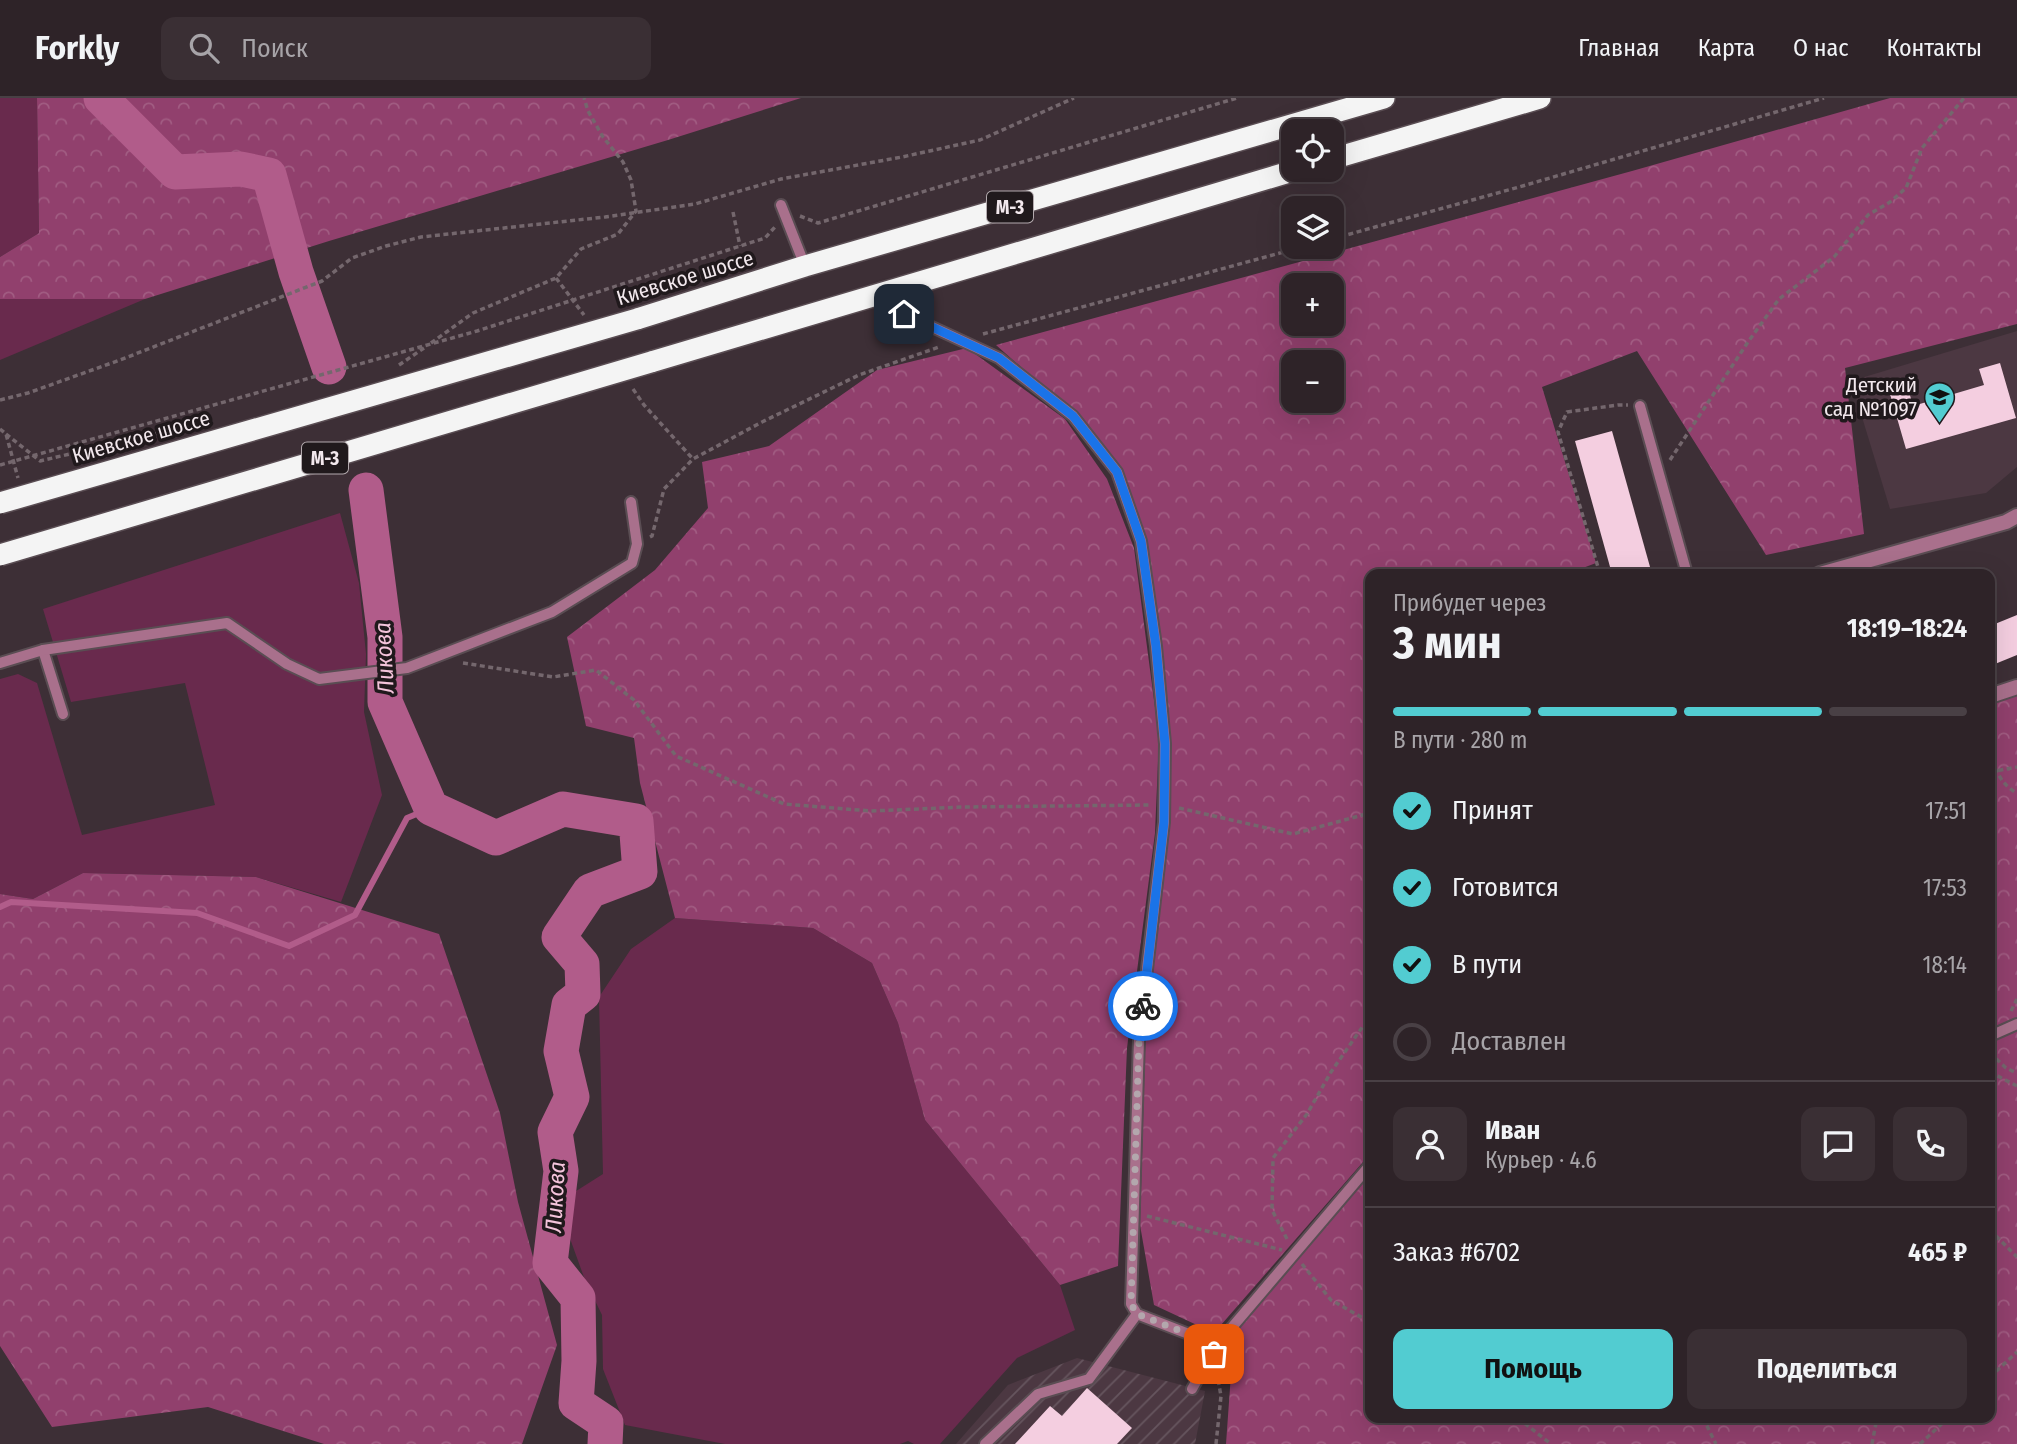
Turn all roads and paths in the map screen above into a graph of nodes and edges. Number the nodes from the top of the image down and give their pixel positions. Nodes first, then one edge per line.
1 (584, 98) edge
2 (1074, 98) edge
3 (1237, 98) edge
4 (1384, 98) edge
5 (1541, 98) edge
6 (1824, 98) edge
7 (1964, 98) edge
8 (1344, 155) edge
9 (1281, 174) edge
10 (781, 205) dead end
11 (636, 211) junction
12 (733, 212) dead end
13 (786, 219) junction
14 (1344, 236) edge
15 (740, 246) junction
16 (1281, 253) edge
17 (805, 266) junction
18 (904, 314) dead end
19 (960, 340) junction
20 (428, 345) junction
21 (390, 368) dead end
22 (0, 400) edge
23 (1640, 407) joint
24 (200, 425) dead end
25 (0, 429) edge
26 (6, 434) junction
27 (34, 455) junction
28 (13, 461) junction
29 (0, 465) edge
30 (1660, 476) junction
31 (20, 485) dead end
32 (631, 502) dead end
33 (0, 503) edge
34 (2017, 516) edge
35 (637, 544) junction
36 (0, 555) edge
37 (1599, 569) edge
38 (1686, 569) edge
39 (1838, 569) edge
40 (43, 650) junction
41 (442, 654) junction
42 (0, 663) edge
43 (2017, 687) edge
44 (1995, 694) edge
45 (63, 714) dead end
46 (2017, 766) edge
47 (1995, 772) edge
48 (1995, 774) edge
49 (2017, 793) edge
50 (1164, 805) junction
51 (1365, 814) edge
52 (1365, 1023) edge
53 (2017, 1024) edge
54 (1995, 1034) edge
55 (1995, 1058) edge
56 (2017, 1073) edge
57 (1995, 1075) edge
58 (2017, 1086) edge
59 (1365, 1171) edge
60 (1135, 1213) junction
61 (1995, 1235) edge
62 (1294, 1253) junction
63 (2017, 1257) edge
64 (1137, 1314) junction
65 (1365, 1319) edge
66 (1216, 1349) junction
67 (2017, 1352) edge
68 (1995, 1372) edge
69 (1192, 1389) dead end
70 (1524, 1423) edge
71 (1706, 1423) edge
72 (1876, 1423) edge
73 (1943, 1423) edge
74 (985, 1444) edge
75 (1216, 1444) edge
76 (1551, 1444) edge
77 (1716, 1444) edge
78 (1872, 1444) edge
79 (1920, 1444) edge

1 - 11 path
2 - 11 path
3 - 13 path
4 - 17 highway, Киевское шоссе / М-3
5 - 8 highway
6 - 14 path
7 - 30 path
9 - 36 highway, М-3, bridge
10 - 13 lane
11 - 20 path
11 - 22 path
12 - 15 path
13 - 15 path
13 - 17 lane
15 - 20 path
16 - 19 path
17 - 33 highway, Киевское шоссе / М-3, bridge
18 - 19 lane
19 - 35 path
19 - 50 lane
20 - 21 path
20 - 27 path
23 - 30 lane
23 - 37 path
24 - 27 path
25 - 26 path
26 - 27 path
26 - 28 path
27 - 28 path
28 - 29 path
28 - 31 path
30 - 38 lane
32 - 35 lane
34 - 39 street
35 - 41 lane
40 - 41 lane
40 - 42 lane
40 - 45 lane
41 - 50 path
43 - 44 street
46 - 47 path
48 - 49 path
50 - 51 path
50 - 60 lane
52 - 62 path
53 - 54 lane
55 - 56 path
57 - 58 path
59 - 62 lane
60 - 62 path
60 - 64 lane
61 - 63 path
62 - 65 path
62 - 66 lane
64 - 66 lane
64 - 74 lane
66 - 69 lane
66 - 75 path
67 - 68 path
70 - 76 path
71 - 77 path
72 - 78 path
73 - 79 path

